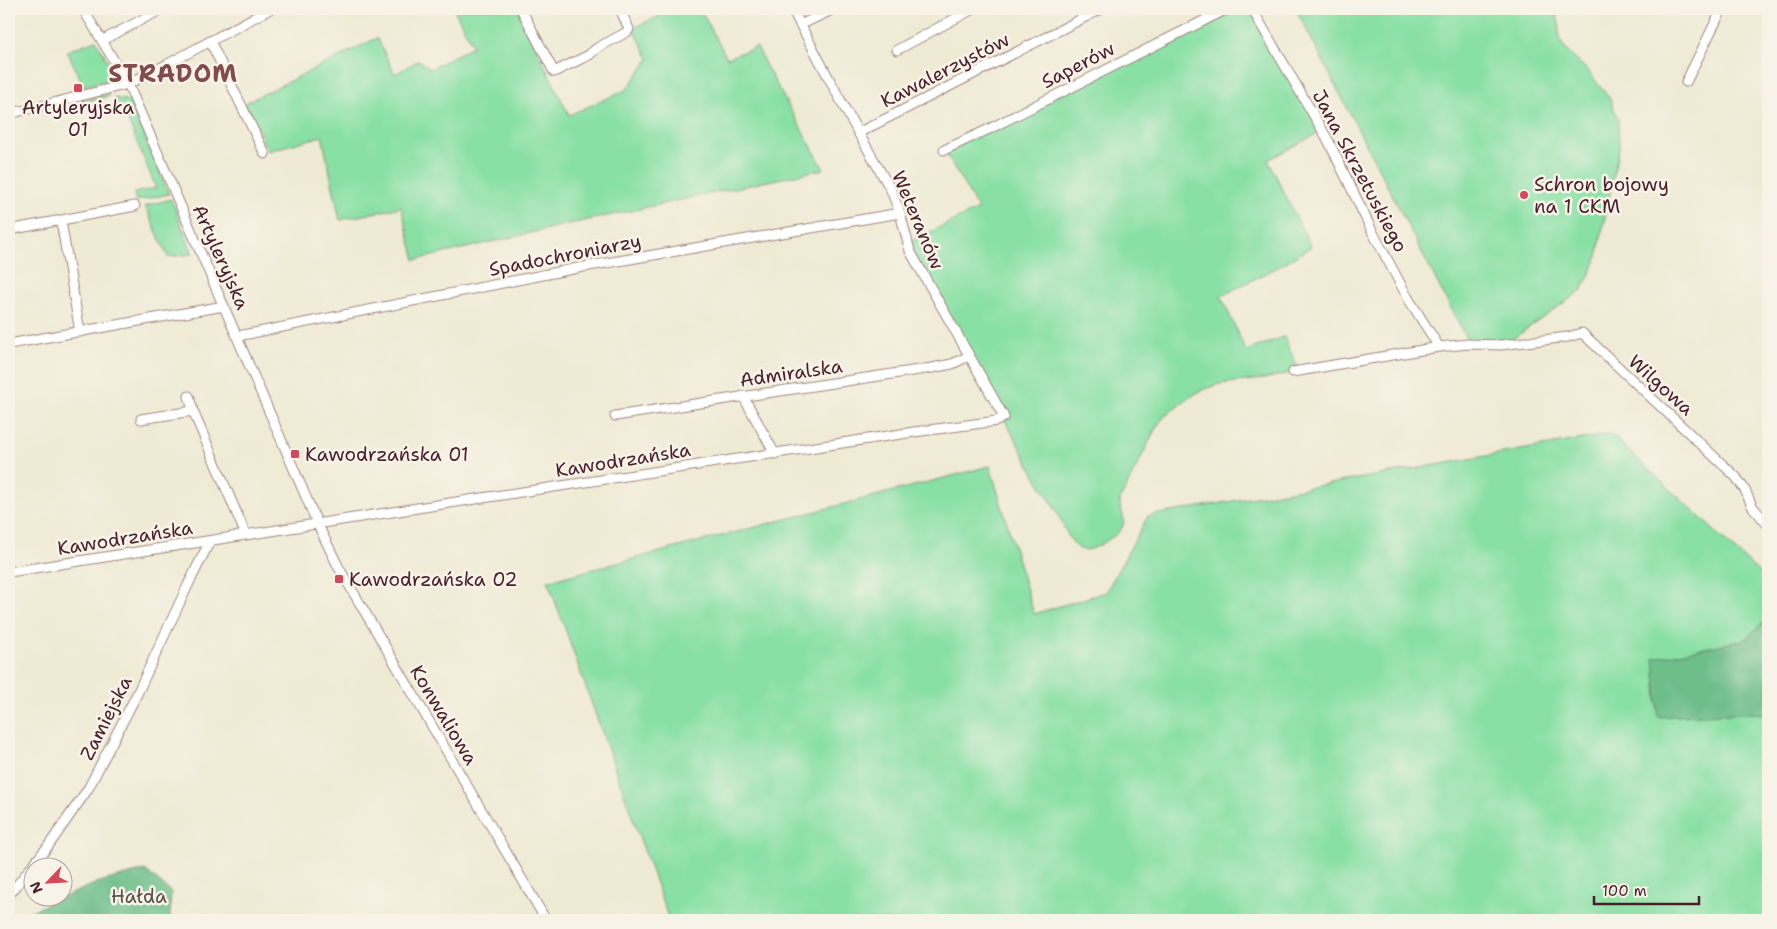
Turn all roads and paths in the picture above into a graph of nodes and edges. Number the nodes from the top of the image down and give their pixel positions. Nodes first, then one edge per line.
1 (83, 9) edge
2 (162, 9) edge
3 (270, 9) edge
4 (521, 9) edge
5 (620, 9) edge
6 (792, 9) edge
7 (834, 9) edge
8 (973, 9) edge
9 (1101, 9) edge
10 (1227, 9) edge
11 (1252, 9) edge
12 (1722, 9) edge
13 (800, 25) junction
14 (103, 40) junction
15 (210, 41) junction
16 (897, 50) dead end
17 (1686, 82) dead end
18 (128, 84) junction
19 (9, 114) edge
20 (858, 133) junction
21 (944, 150) dead end
22 (265, 154) dead end
23 (135, 206) dead end
24 (900, 213) junction
25 (61, 221) junction
26 (9, 230) edge
27 (224, 306) junction
28 (80, 332) junction
29 (238, 336) junction
30 (9, 344) edge
31 (1439, 348) junction
32 (969, 356) junction
33 (1293, 372) dead end
34 (189, 396) dead end
35 (743, 396) junction
36 (192, 411) junction
37 (615, 416) dead end
38 (1004, 417) joint
39 (140, 419) dead end
40 (775, 454) junction
41 (318, 525) junction
42 (1768, 525) edge
43 (246, 535) junction
44 (210, 541) junction
45 (9, 572) edge
46 (9, 895) edge
47 (546, 920) edge

1 - 14 street, Artyleryjska
2 - 14 street
3 - 15 street
4 - 5 street
6 - 13 street, Weteranów
7 - 13 street
8 - 16 street
9 - 20 street, Kawalerzystów
10 - 21 street, Saperów
11 - 31 street, Jana Skrzetuskiego
12 - 17 street
13 - 20 street, Weteranów
14 - 18 street, Artyleryjska
15 - 18 street
15 - 22 street
18 - 19 street
18 - 27 street, Artyleryjska
20 - 24 street, Weteranów
23 - 25 street
24 - 29 street, Spadochroniarzy
24 - 32 street, Weteranów
25 - 26 street
25 - 28 street
27 - 28 street
27 - 29 street, Artyleryjska
28 - 30 street
29 - 41 street, Artyleryjska
31 - 33 street
31 - 42 street, Wilgowa
32 - 35 street, Admiralska
32 - 38 street, Weteranów
34 - 36 street
35 - 37 street, Admiralska
35 - 40 street
36 - 39 street
36 - 43 street
38 - 40 street, Kawodrzańska
40 - 41 street, Kawodrzańska
41 - 43 street, Kawodrzańska
41 - 47 street, Konwaliowa
43 - 44 street, Kawodrzańska
44 - 45 street, Kawodrzańska
44 - 46 street, Zamiejska

